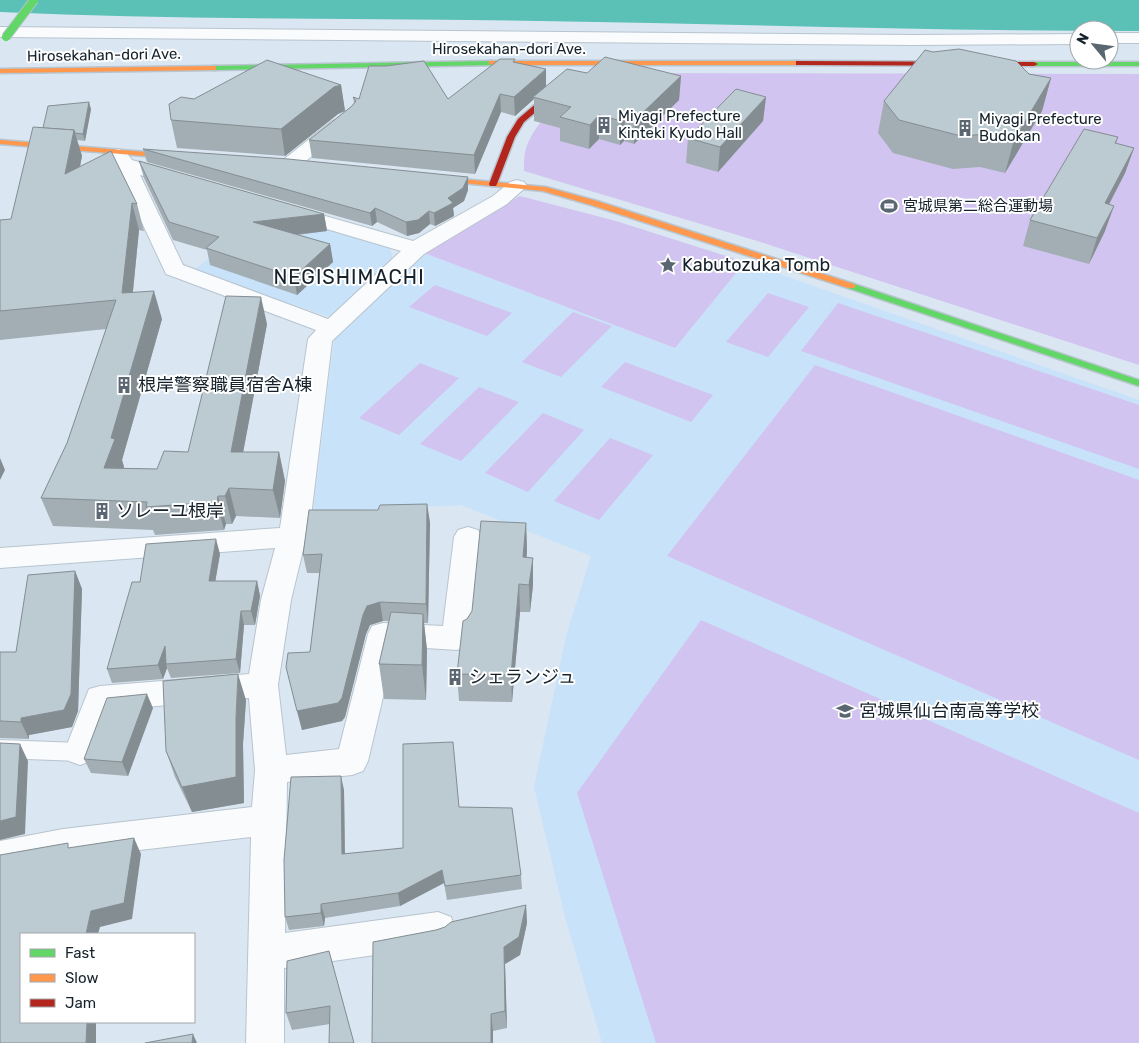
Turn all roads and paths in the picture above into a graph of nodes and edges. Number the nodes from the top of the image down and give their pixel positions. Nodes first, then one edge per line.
1 (34, 0) edge
2 (2, 37) edge
3 (1119, 38) edge
4 (1139, 38) edge
5 (1069, 39) edge
6 (436, 52) dead end
7 (1029, 52) dead end
8 (593, 64) junction
9 (1139, 64) edge
10 (0, 71) edge
11 (346, 119) edge
12 (0, 142) edge
13 (193, 157) edge
14 (120, 158) junction
15 (293, 165) edge
16 (416, 177) edge
17 (493, 184) junction
18 (200, 186) edge
19 (518, 186) junction
20 (275, 208) edge
21 (416, 249) junction
22 (331, 328) junction
23 (1139, 383) edge
24 (292, 537) junction
25 (468, 537) dead end
26 (0, 558) edge
27 (263, 685) junction
28 (0, 749) edge
29 (80, 752) joint
30 (271, 770) junction
31 (268, 820) junction
32 (0, 856) edge
33 (438, 929) edge
34 (266, 953) junction
35 (265, 1043) edge

1 - 2 main road, bridge
2 - 5 street
3 - 4 street
6 - 7 main road, Hirosekahan-dori Ave.
8 - 9 main road, Hirosekahan-dori Ave.
8 - 10 main road, Hirosekahan-dori Ave.
8 - 17 main road
11 - 15 street
12 - 14 main road
13 - 14 main road
14 - 18 street
14 - 22 street
16 - 17 main road
17 - 19 main road
19 - 21 street
19 - 23 main road
20 - 21 street
21 - 22 street
22 - 24 street
24 - 26 street
24 - 27 street
25 - 30 street
27 - 29 street
27 - 30 street
28 - 29 lane
30 - 31 street
31 - 32 street
31 - 34 street
33 - 34 street
34 - 35 street

